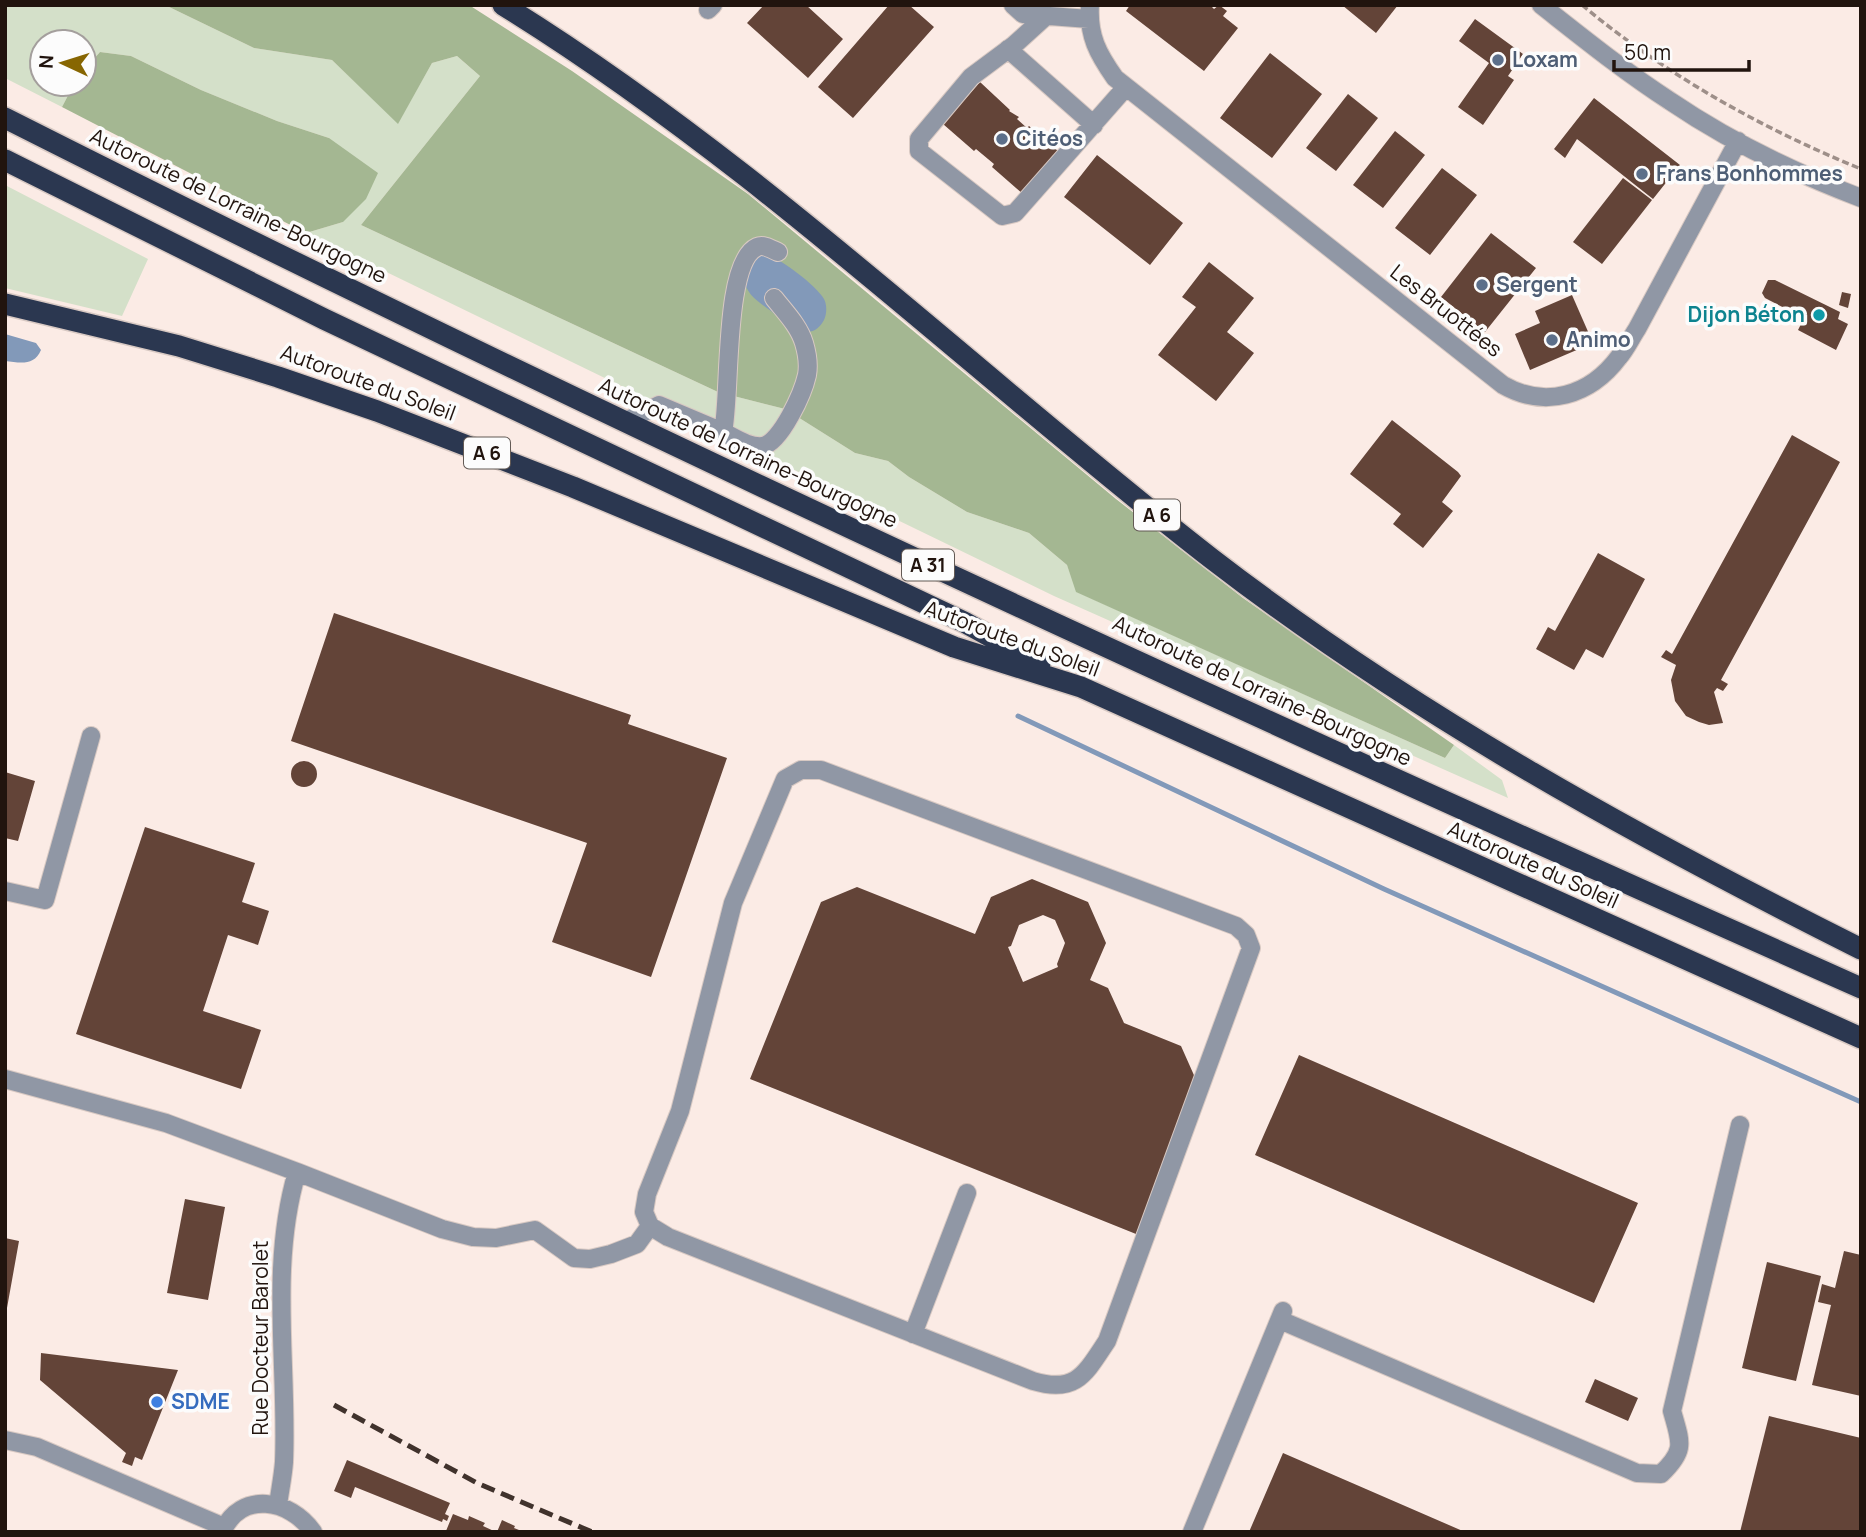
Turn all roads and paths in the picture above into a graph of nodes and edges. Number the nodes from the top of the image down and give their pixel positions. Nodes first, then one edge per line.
1 (503, 5) edge
2 (1013, 5) edge
3 (1541, 5) edge
4 (1583, 5) edge
5 (1090, 12) edge
6 (1046, 16) junction
7 (1008, 49) junction
8 (1126, 87) junction
9 (5, 118) edge
10 (1094, 125) junction
11 (1738, 141) junction
12 (5, 160) edge
13 (1861, 169) edge
14 (1861, 198) edge
15 (778, 252) dead end
16 (774, 298) dead end
17 (5, 304) edge
18 (624, 422) junction
19 (723, 432) junction
20 (1081, 687) junction
21 (91, 736) dead end
22 (6, 894) edge
23 (1861, 949) edge
24 (1861, 988) edge
25 (1861, 1038) edge
26 (5, 1079) edge
27 (1740, 1125) dead end
28 (297, 1172) junction
29 (967, 1193) dead end
30 (650, 1226) junction
31 (913, 1334) junction
32 (5, 1440) edge
33 (278, 1505) junction
34 (223, 1529) edge
35 (313, 1532) edge
36 (1192, 1532) edge

1 - 23 highway, A 6
2 - 6 street, Les Bruottées
3 - 11 street
4 - 13 path
5 - 6 street, Les Bruottées
5 - 8 street, Les Bruottées
6 - 7 street
7 - 10 street
7 - 10 street
8 - 10 street
8 - 11 street, Les Bruottées
9 - 18 highway, Autoroute de Lorraine-Bourgogne / A 31
11 - 14 street
12 - 20 highway, A 31
15 - 19 street
16 - 19 street
17 - 20 highway, Autoroute du Soleil / A 6
18 - 19 street
18 - 24 highway, Autoroute de Lorraine-Bourgogne / A 31
20 - 25 highway, Autoroute du Soleil / A 6
21 - 22 street
26 - 28 street
27 - 36 street
28 - 30 street
28 - 33 street, Rue Docteur Barolet
29 - 31 street
30 - 31 street
30 - 31 street
32 - 34 street
33 - 34 street
33 - 35 street

